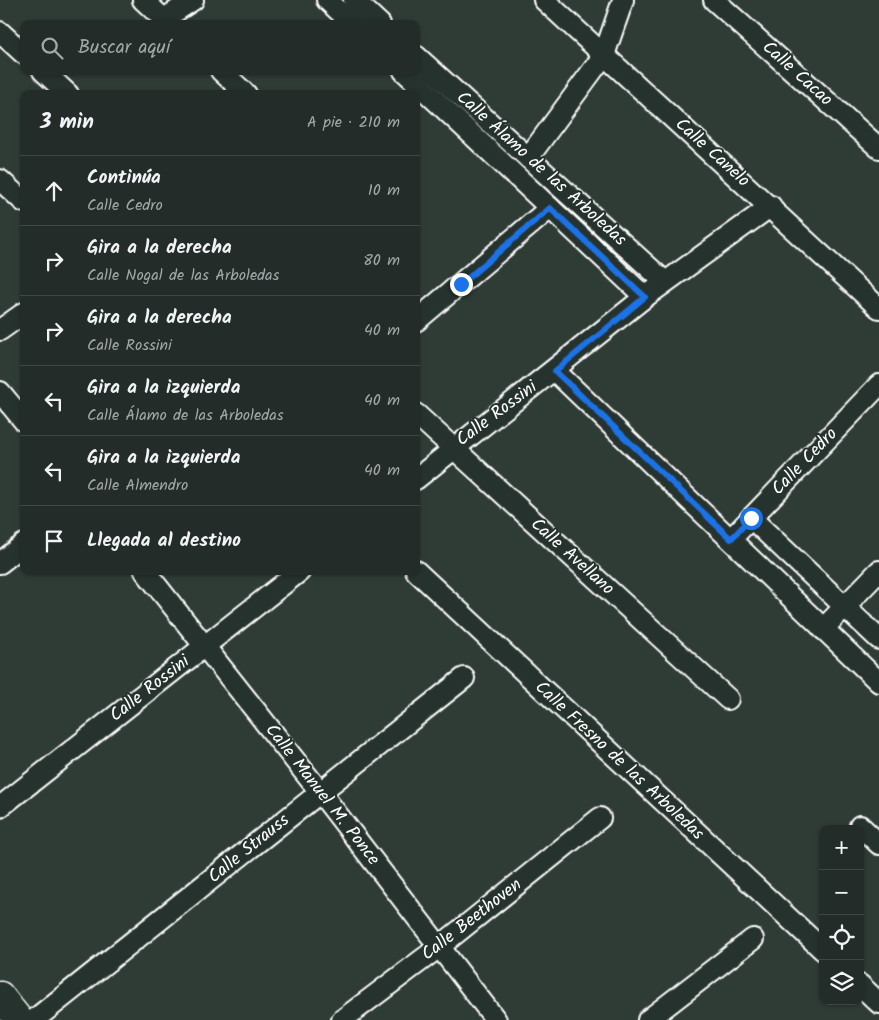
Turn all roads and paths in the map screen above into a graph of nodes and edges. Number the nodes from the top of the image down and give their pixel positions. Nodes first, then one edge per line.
1 (143, 0) edge
2 (193, 0) edge
3 (328, 0) edge
4 (354, 0) edge
5 (544, 0) edge
6 (623, 0) edge
7 (714, 0) edge
8 (165, 20) edge
9 (169, 20) edge
10 (349, 20) edge
11 (376, 20) edge
12 (0, 32) edge
13 (20, 50) edge
14 (604, 55) junction
15 (420, 60) edge
16 (47, 75) edge
17 (225, 75) edge
18 (408, 75) edge
19 (64, 90) edge
20 (242, 90) edge
21 (879, 148) edge
22 (528, 158) junction
23 (0, 180) edge
24 (20, 198) edge
25 (771, 206) junction
26 (550, 208) junction
27 (665, 282) junction
28 (645, 297) junction
29 (879, 308) edge
30 (20, 316) edge
31 (420, 318) edge
32 (0, 330) edge
33 (555, 371) junction
34 (879, 386) edge
35 (0, 392) edge
36 (20, 416) edge
37 (420, 418) edge
38 (453, 448) junction
39 (420, 475) edge
40 (751, 518) junction
41 (731, 539) junction
42 (20, 547) edge
43 (0, 563) edge
44 (879, 571) edge
45 (148, 575) edge
46 (295, 575) edge
47 (420, 575) edge
48 (845, 606) junction
49 (823, 629) junction
50 (879, 639) edge
51 (205, 645) junction
52 (464, 678) dead end
53 (879, 682) edge
54 (728, 700) dead end
55 (320, 792) junction
56 (0, 807) edge
57 (600, 818) dead end
58 (864, 830) edge
59 (879, 844) edge
60 (753, 939) dead end
61 (819, 946) edge
62 (439, 947) junction
63 (864, 989) edge
64 (0, 996) edge
65 (879, 1003) edge
66 (19, 1020) edge
67 (34, 1020) edge
68 (342, 1020) edge
69 (496, 1020) edge
70 (648, 1020) edge

1 - 8 street
2 - 9 street
3 - 10 street
4 - 11 street
5 - 14 street, Calle Canelo
6 - 14 street
7 - 21 street, Calle Cacao
12 - 13 street
14 - 22 street
14 - 25 street, Calle Canelo
15 - 22 street, Calle Álamo de las Arboledas
16 - 19 street
17 - 20 street
18 - 26 street, Calle Álamo de las Arboledas
22 - 27 street, Calle Álamo de las Arboledas
23 - 24 street
25 - 27 street, Calle Rossini
25 - 29 street, Calle Canelo
26 - 28 street, Calle Álamo de las Arboledas
26 - 31 street
27 - 28 street, Calle Rossini
28 - 33 street, Calle Rossini
30 - 32 street
33 - 38 street, Calle Rossini
33 - 41 street
34 - 40 street, Calle Cedro
35 - 36 street
37 - 38 street, Calle Avellano
38 - 39 street, Calle Rossini
38 - 54 street, Calle Avellano
40 - 41 street, Calle Cedro
40 - 48 street
41 - 49 street
42 - 43 street
44 - 48 street
45 - 51 street, Calle Manuel M. Ponce
46 - 51 street, Calle Rossini
47 - 61 street, Calle Fresno de las Arboledas
48 - 49 street
48 - 50 street
49 - 53 street
51 - 55 street, Calle Manuel M. Ponce
51 - 56 street, Calle Rossini
52 - 55 street, Calle Strauss
55 - 62 street, Calle Manuel M. Ponce
55 - 67 street, Calle Strauss
57 - 62 street, Calle Beethoven
58 - 59 street
60 - 70 street
62 - 68 street, Calle Beethoven
62 - 69 street, Calle Manuel M. Ponce
63 - 65 street
64 - 66 main road

